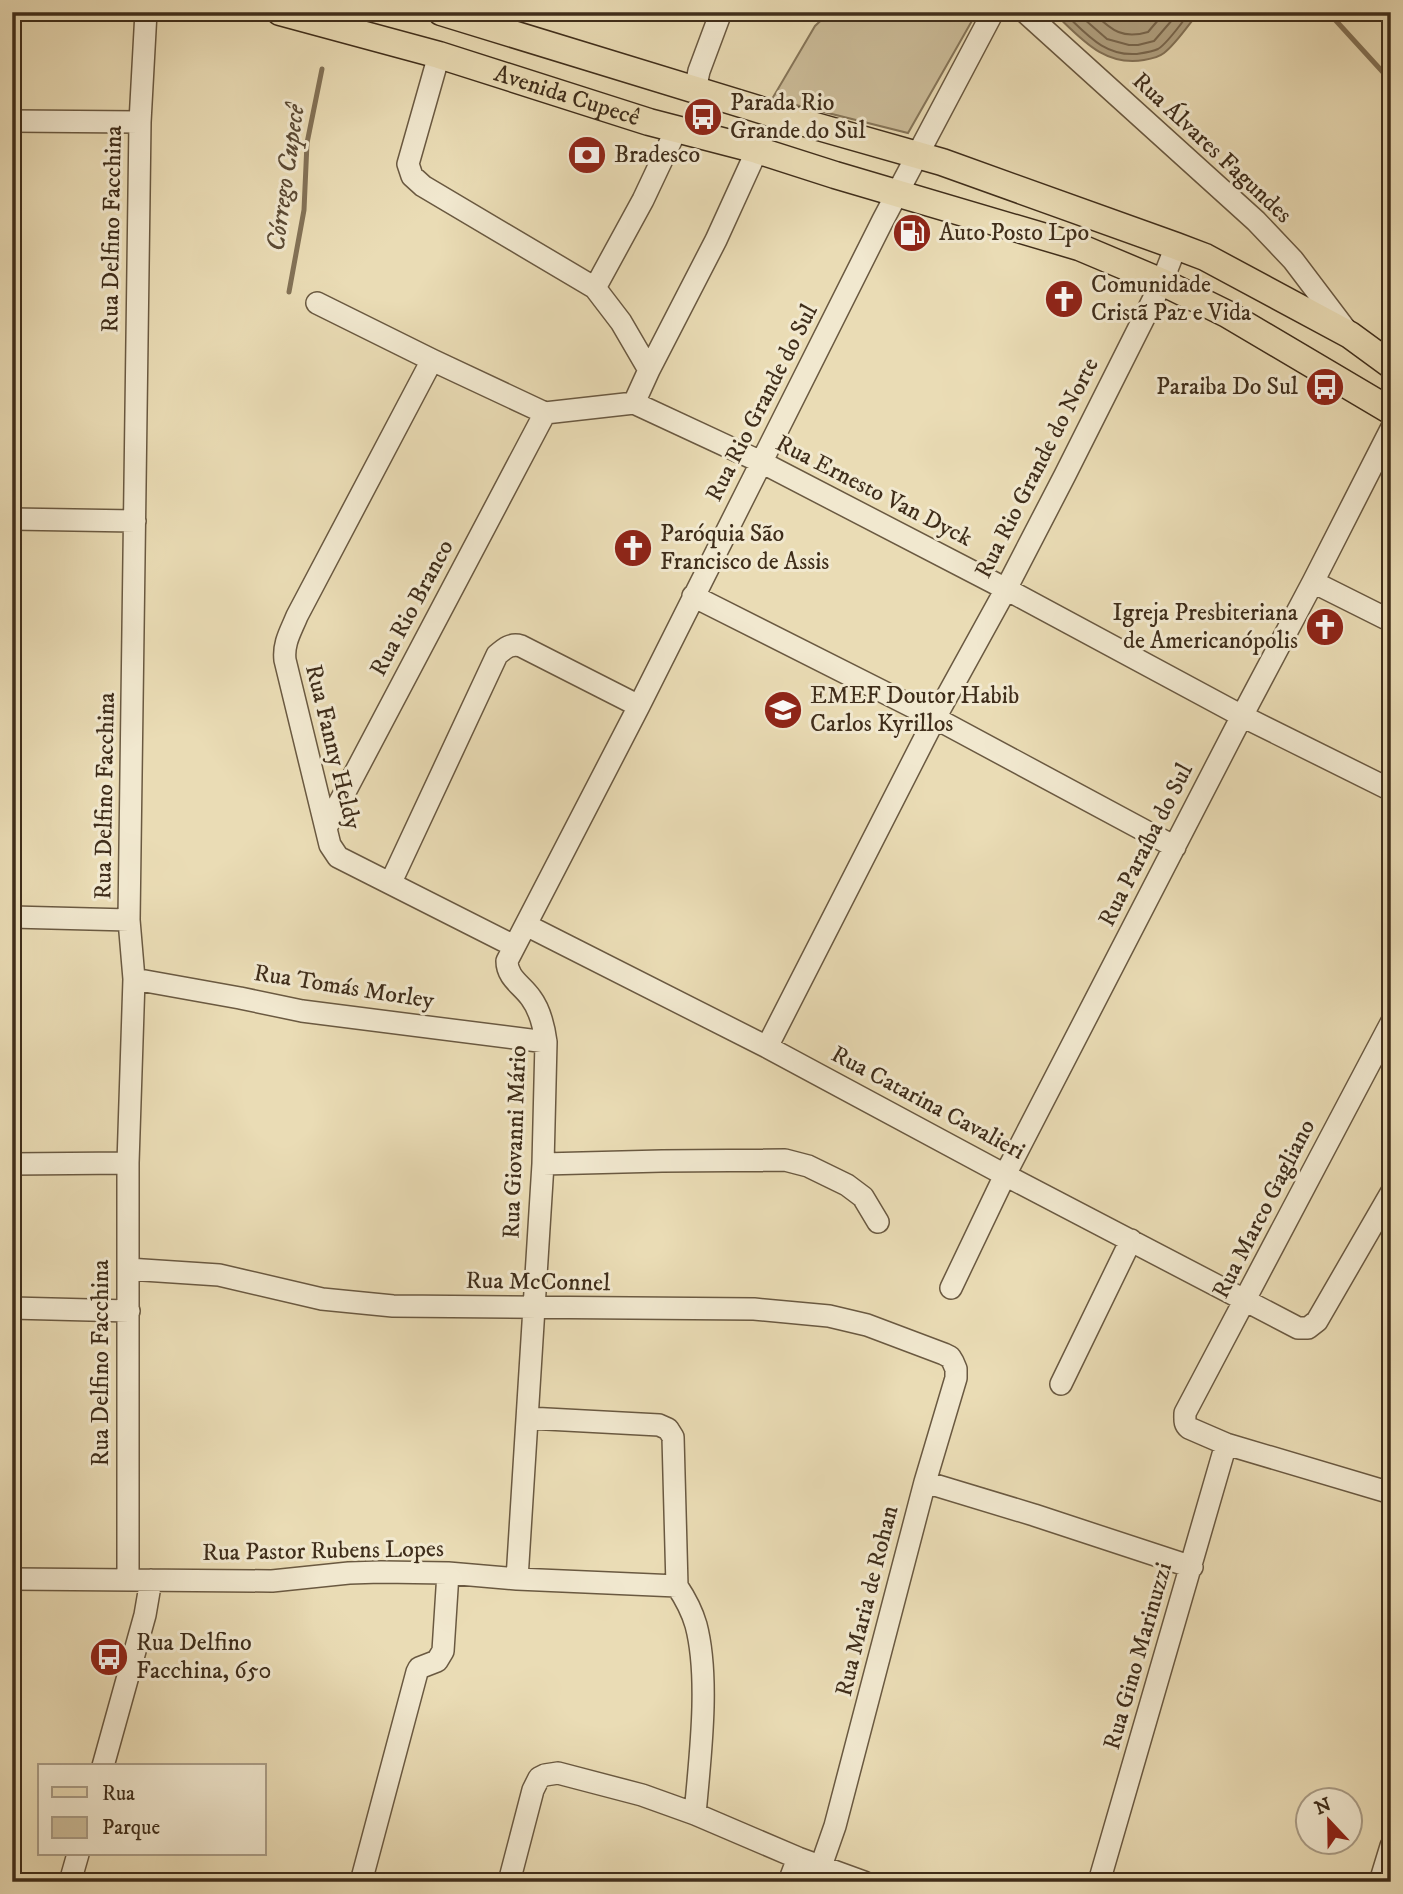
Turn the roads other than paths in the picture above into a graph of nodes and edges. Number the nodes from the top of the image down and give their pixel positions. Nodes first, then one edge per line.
1 (146, 12) edge
2 (280, 12) edge
3 (441, 12) edge
4 (721, 12) edge
5 (993, 12) edge
6 (1025, 12) edge
7 (439, 55) junction
8 (695, 90) junction
9 (12, 121) edge
10 (140, 122) junction
11 (677, 128) junction
12 (757, 150) junction
13 (917, 155) junction
14 (898, 194) junction
15 (1176, 246) junction
16 (1162, 282) junction
17 (595, 288) junction
18 (317, 303) dead end
19 (1350, 335) junction
20 (432, 360) junction
21 (1391, 365) edge
22 (649, 370) junction
23 (634, 403) junction
24 (1391, 411) edge
25 (545, 413) junction
26 (1391, 429) edge
27 (761, 462) junction
28 (12, 519) edge
29 (135, 522) junction
30 (1313, 582) junction
31 (1006, 589) junction
32 (693, 596) junction
33 (1391, 621) edge
34 (639, 705) junction
35 (1242, 716) junction
36 (935, 718) junction
37 (1391, 789) edge
38 (326, 828) junction
39 (1175, 847) junction
40 (391, 882) junction
41 (12, 917) edge
42 (129, 920) junction
43 (526, 925) junction
44 (514, 946) junction
45 (507, 970) joint
46 (134, 979) junction
47 (1391, 1023) edge
48 (546, 1042) junction
49 (767, 1047) junction
50 (128, 1163) junction
51 (12, 1164) edge
52 (544, 1164) junction
53 (1005, 1175) junction
54 (1391, 1193) edge
55 (878, 1222) dead end
56 (1131, 1240) junction
57 (128, 1269) junction
58 (951, 1288) dead end
59 (1245, 1301) junction
60 (12, 1308) edge
61 (534, 1308) junction
62 (129, 1311) junction
63 (944, 1354) joint
64 (1061, 1384) dead end
65 (528, 1418) junction
66 (1226, 1444) junction
67 (925, 1482) junction
68 (1391, 1493) edge
69 (1192, 1567) junction
70 (448, 1573) junction
71 (12, 1578) edge
72 (517, 1579) junction
73 (128, 1580) junction
74 (150, 1580) junction
75 (677, 1586) junction
76 (104, 1764) edge
77 (695, 1814) junction
78 (1391, 1846) edge
79 (77, 1856) edge
80 (798, 1858) junction
81 (821, 1866) junction
82 (70, 1882) edge
83 (361, 1882) edge
84 (509, 1882) edge
85 (789, 1882) edge
86 (864, 1882) edge
87 (1099, 1882) edge
88 (1380, 1882) edge

1 - 10 street, Rua Delfino Facchina
2 - 7 main road, Avenida Cupecê
3 - 8 main road, Avenida Cupecê
4 - 8 street
5 - 13 street, Rua Rio Grande do Sul
6 - 19 street, Rua Álvares Fagundes
7 - 11 main road, Avenida Cupecê
7 - 17 street
8 - 13 main road, Avenida Cupecê
9 - 10 street
10 - 29 street, Rua Delfino Facchina
11 - 12 main road, Avenida Cupecê
11 - 17 street
12 - 14 main road, Avenida Cupecê
12 - 22 street
13 - 14 street, Rua Rio Grande do Sul
13 - 15 main road, Avenida Cupecê
14 - 16 main road, Avenida Cupecê
14 - 27 street, Rua Rio Grande do Sul
15 - 16 street, Rua Rio Grande do Norte
15 - 19 main road, Avenida Cupecê
16 - 24 main road, Avenida Cupecê
16 - 31 street, Rua Rio Grande do Norte
17 - 22 street
18 - 20 street
19 - 21 main road, Avenida Cupecê
20 - 25 street
20 - 38 street, Rua Fanny Heldy
22 - 23 street
23 - 25 street
23 - 27 street, Rua Ernesto Van Dyck
25 - 38 street, Rua Rio Branco
26 - 30 street, Rua Paraíba do Sul
27 - 31 street, Rua Ernesto Van Dyck
27 - 32 street, Rua Rio Grande do Sul
28 - 29 street
29 - 42 street, Rua Delfino Facchina
30 - 33 street
30 - 35 street, Rua Paraíba do Sul
31 - 35 street, Rua Ernesto Van Dyck
31 - 36 street, Rua Rio Grande do Norte
32 - 34 street, Rua Rio Grande do Sul
32 - 36 street
34 - 40 street
34 - 43 street, Rua Rio Grande do Sul
35 - 37 street, Rua Ernesto Van Dyck
35 - 39 street, Rua Paraíba do Sul
36 - 39 street
36 - 49 street, Rua Rio Grande do Norte
38 - 40 street, Rua Fanny Heldy
39 - 53 street, Rua Paraíba do Sul
40 - 44 street, Rua Fanny Heldy
41 - 42 street
42 - 46 street, Rua Delfino Facchina
43 - 44 street, Rua Rio Grande do Sul
43 - 49 street, Rua Catarina Cavalieri
44 - 45 street, Rua Rio Grande do Sul
45 - 48 street, Rua Giovanni Mário
46 - 48 street, Rua Tomás Morley
46 - 50 street, Rua Delfino Facchina
47 - 59 street, Rua Marco Gagliano
48 - 52 street, Rua Giovanni Mário
49 - 53 street, Rua Catarina Cavalieri
50 - 51 street
50 - 57 street, Rua Delfino Facchina
52 - 55 street
52 - 61 street, Rua Giovanni Mário
53 - 56 street, Rua Catarina Cavalieri
53 - 58 street, Rua Paraíba do Sul
54 - 59 street, Rua Catarina Cavalieri
56 - 59 street, Rua Catarina Cavalieri
56 - 64 street
57 - 61 street, Rua McConnel
57 - 62 street, Rua Delfino Facchina
59 - 66 street, Rua Marco Gagliano
60 - 62 street
61 - 63 street, Rua McConnel
61 - 65 street, Rua Giovanni Mário
62 - 73 street, Rua Delfino Facchina
63 - 67 street, Rua Maria de Rohan
65 - 72 street, Rua Giovanni Mário
65 - 75 street
66 - 68 street
66 - 69 street, Rua Gino Marinuzzi
67 - 69 street
67 - 81 street, Rua Maria de Rohan
69 - 87 street, Rua Gino Marinuzzi
70 - 72 street, Rua Pastor Rubens Lopes
70 - 74 street, Rua Pastor Rubens Lopes
70 - 83 street
71 - 73 street, Rua Pastor Rubens Lopes
72 - 75 street, Rua Pastor Rubens Lopes
73 - 74 street, Rua Pastor Rubens Lopes
74 - 76 street
75 - 77 street
77 - 80 street
77 - 84 street
78 - 88 street
79 - 82 street
80 - 81 street
80 - 85 street
81 - 86 street

